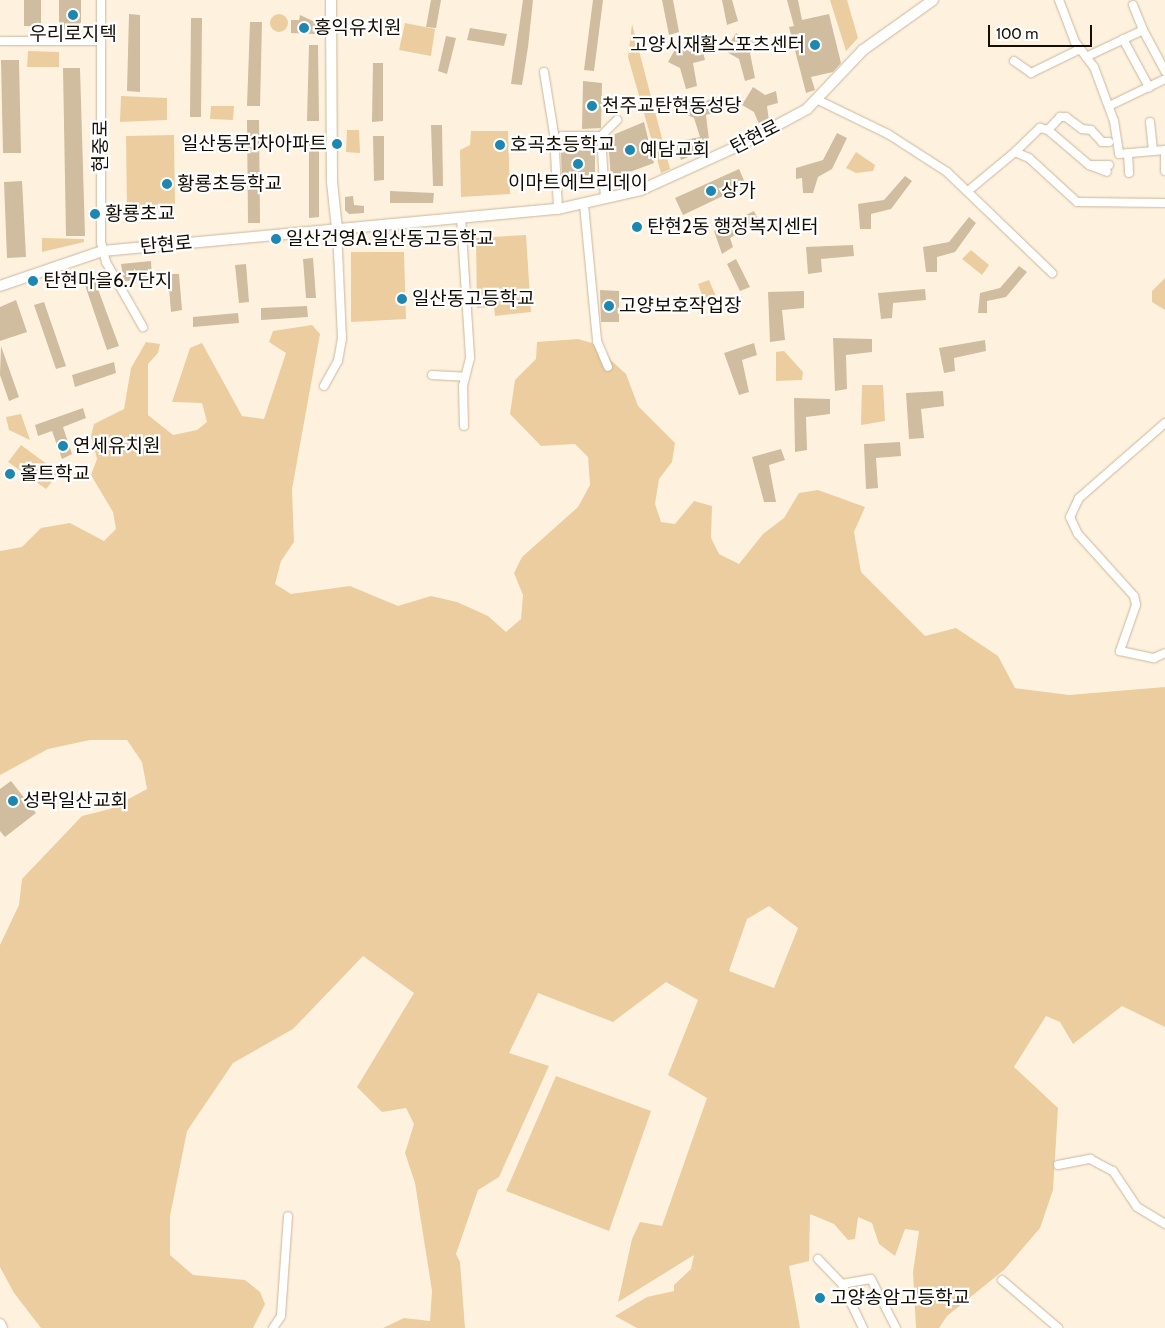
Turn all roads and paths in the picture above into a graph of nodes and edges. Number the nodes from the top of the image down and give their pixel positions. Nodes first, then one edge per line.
1 (101, 0) edge
2 (331, 0) edge
3 (932, 0) edge
4 (1059, 0) edge
5 (1133, 5) dead end
6 (1143, 30) junction
7 (1123, 39) junction
8 (0, 41) edge
9 (100, 41) junction
10 (1080, 49) junction
11 (1086, 57) junction
12 (1014, 61) dead end
13 (1165, 71) edge
14 (544, 72) dead end
15 (1165, 79) edge
16 (1149, 87) junction
17 (818, 100) junction
18 (1108, 106) junction
19 (617, 120) dead end
20 (1150, 122) dead end
21 (1048, 130) junction
22 (562, 136) dead end
23 (601, 136) junction
24 (1109, 142) dead end
25 (1165, 150) edge
26 (1153, 151) junction
27 (1015, 152) junction
28 (1128, 153) junction
29 (1108, 168) dead end
30 (1165, 171) edge
31 (1130, 173) dead end
32 (968, 191) junction
33 (605, 199) junction
34 (1165, 202) edge
35 (584, 205) junction
36 (558, 209) junction
37 (461, 217) junction
38 (337, 229) junction
39 (102, 251) junction
40 (1052, 273) dead end
41 (0, 286) edge
42 (143, 328) dead end
43 (608, 368) dead end
44 (432, 375) dead end
45 (465, 376) junction
46 (324, 386) dead end
47 (1165, 423) edge
48 (464, 426) dead end
49 (1165, 653) edge
50 (1058, 1165) dead end
51 (288, 1216) dead end
52 (1165, 1224) edge
53 (818, 1259) dead end
54 (1002, 1280) dead end
55 (842, 1284) junction
56 (0, 1324) edge
57 (2, 1328) edge
58 (273, 1328) edge
59 (864, 1328) edge
60 (896, 1328) edge
61 (1058, 1328) edge

1 - 9 street, 현중로
2 - 38 main road
3 - 17 main road, 탄현로
4 - 10 street
5 - 6 street
6 - 7 street
6 - 13 street
7 - 11 street
7 - 16 street
8 - 9 street
9 - 39 street, 현중로
10 - 11 street
10 - 12 street
11 - 18 street
14 - 36 street
15 - 16 street
16 - 18 street
17 - 32 street
17 - 33 main road, 탄현로
18 - 28 street
19 - 23 street
20 - 26 street
21 - 24 street
21 - 27 street
21 - 29 street
22 - 23 street
23 - 33 street
25 - 26 street
25 - 30 street
26 - 28 street
27 - 32 street
27 - 34 street
28 - 31 street
32 - 40 street
33 - 35 main road, 탄현로
35 - 36 main road, 탄현로
35 - 43 street
36 - 37 main road, 탄현로
37 - 38 main road, 탄현로
37 - 45 street
38 - 39 main road, 탄현로
38 - 46 street
39 - 41 main road, 탄현로
39 - 42 street
44 - 45 street
45 - 48 street
47 - 49 street
50 - 52 street
51 - 58 street
53 - 55 street
54 - 61 street
55 - 59 street
55 - 60 street
56 - 57 main road

